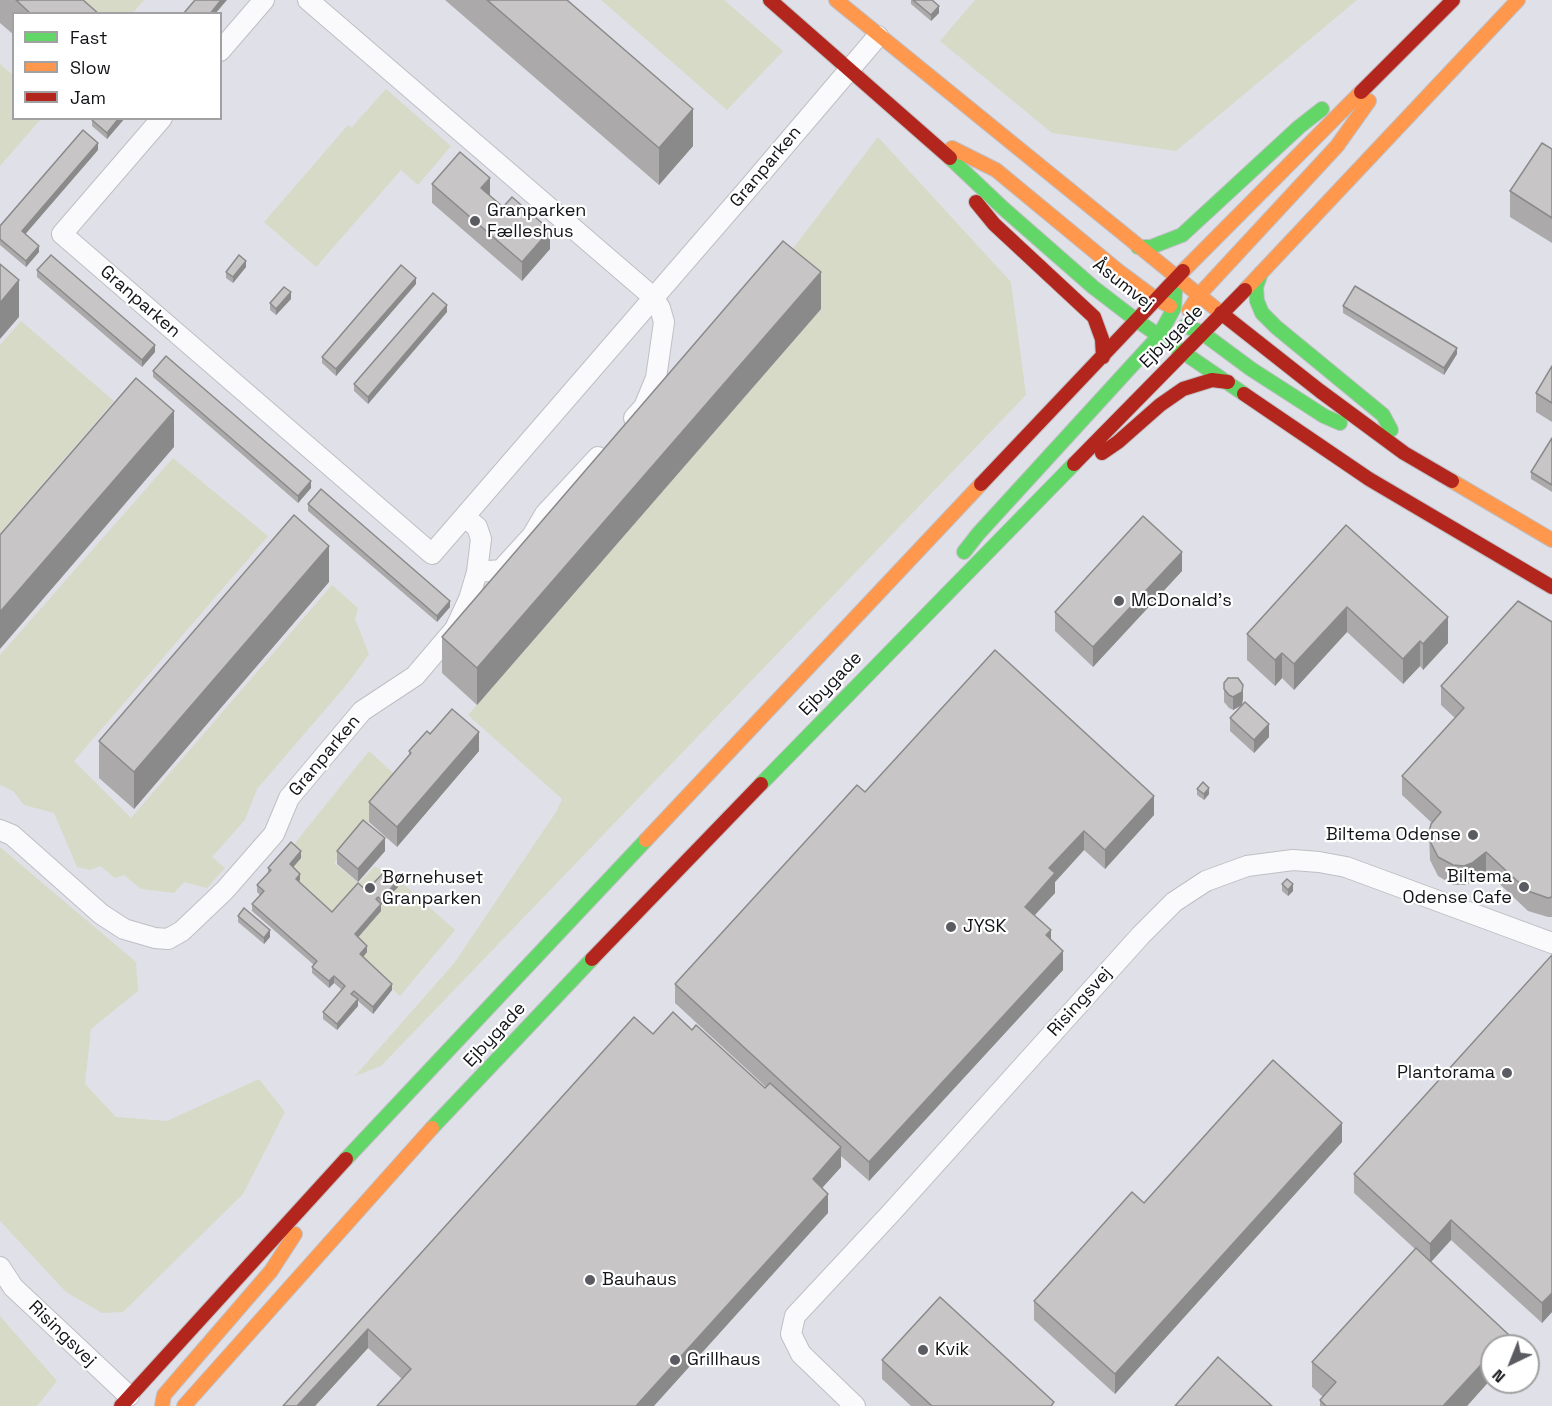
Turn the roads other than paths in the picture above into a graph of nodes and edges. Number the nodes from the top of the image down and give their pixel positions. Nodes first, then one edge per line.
1 (264, 0) edge
2 (308, 0) edge
3 (770, 0) edge
4 (836, 0) edge
5 (1453, 0) edge
6 (1518, 0) edge
7 (878, 36) junction
8 (1413, 39) junction
9 (222, 49) edge
10 (850, 69) junction
11 (160, 120) edge
12 (924, 134) junction
13 (1138, 247) junction
14 (1261, 273) junction
15 (1176, 278) junction
16 (1198, 296) junction
17 (653, 297) junction
18 (1156, 299) junction
19 (1174, 308) junction
20 (1188, 311) junction
21 (1220, 313) junction
22 (1136, 320) junction
23 (1175, 323) junction
24 (1201, 332) junction
25 (1159, 336) junction
26 (1182, 352) junction
27 (1103, 357) junction
28 (1228, 381) junction
29 (1404, 453) junction
30 (1050, 486) junction
31 (465, 517) junction
32 (1552, 540) edge
33 (477, 572) junction
34 (1552, 587) edge
35 (892, 648) junction
36 (0, 830) edge
37 (1552, 944) edge
38 (334, 1172) junction
39 (0, 1268) edge
40 (131, 1404) edge
41 (162, 1406) edge
42 (184, 1406) edge
43 (855, 1406) edge

1 - 9 street
2 - 17 street
3 - 10 main road, Åsumvej
4 - 7 main road
5 - 8 main road, Ejbygade
6 - 14 main road, Ejbygade
7 - 10 street, Granparken
7 - 13 main road
8 - 13 main road
8 - 15 main road, Ejbygade
8 - 16 main road
10 - 12 main road, Åsumvej
10 - 17 street, Granparken
11 - 31 street, Granparken
12 - 18 main road
12 - 22 main road, Åsumvej
12 - 27 main road
13 - 15 main road
14 - 21 main road, Ejbygade
14 - 29 main road
15 - 16 main road
15 - 18 main road, Ejbygade
15 - 19 main road
16 - 20 main road
16 - 21 main road
17 - 31 street, Granparken
17 - 33 street
18 - 19 main road
18 - 22 main road, Ejbygade
19 - 20 main road
19 - 23 main road
20 - 21 main road
20 - 23 main road
21 - 24 main road, Ejbygade
21 - 29 main road
22 - 23 main road
22 - 25 main road, Åsumvej
22 - 27 main road, Ejbygade
23 - 24 main road
23 - 25 main road
23 - 26 main road
24 - 26 main road, Ejbygade
24 - 29 main road
25 - 26 main road, Åsumvej
25 - 35 main road
26 - 28 main road, Åsumvej
26 - 30 main road, Ejbygade
27 - 38 main road, Ejbygade
28 - 30 main road
28 - 34 main road, Åsumvej
29 - 32 main road
30 - 35 main road, Ejbygade
31 - 33 street, Granparken
33 - 36 street, Granparken
35 - 42 main road, Ejbygade
37 - 43 street, Risingsvej
38 - 40 main road, Ejbygade
38 - 41 main road
39 - 40 street, Risingsvej

